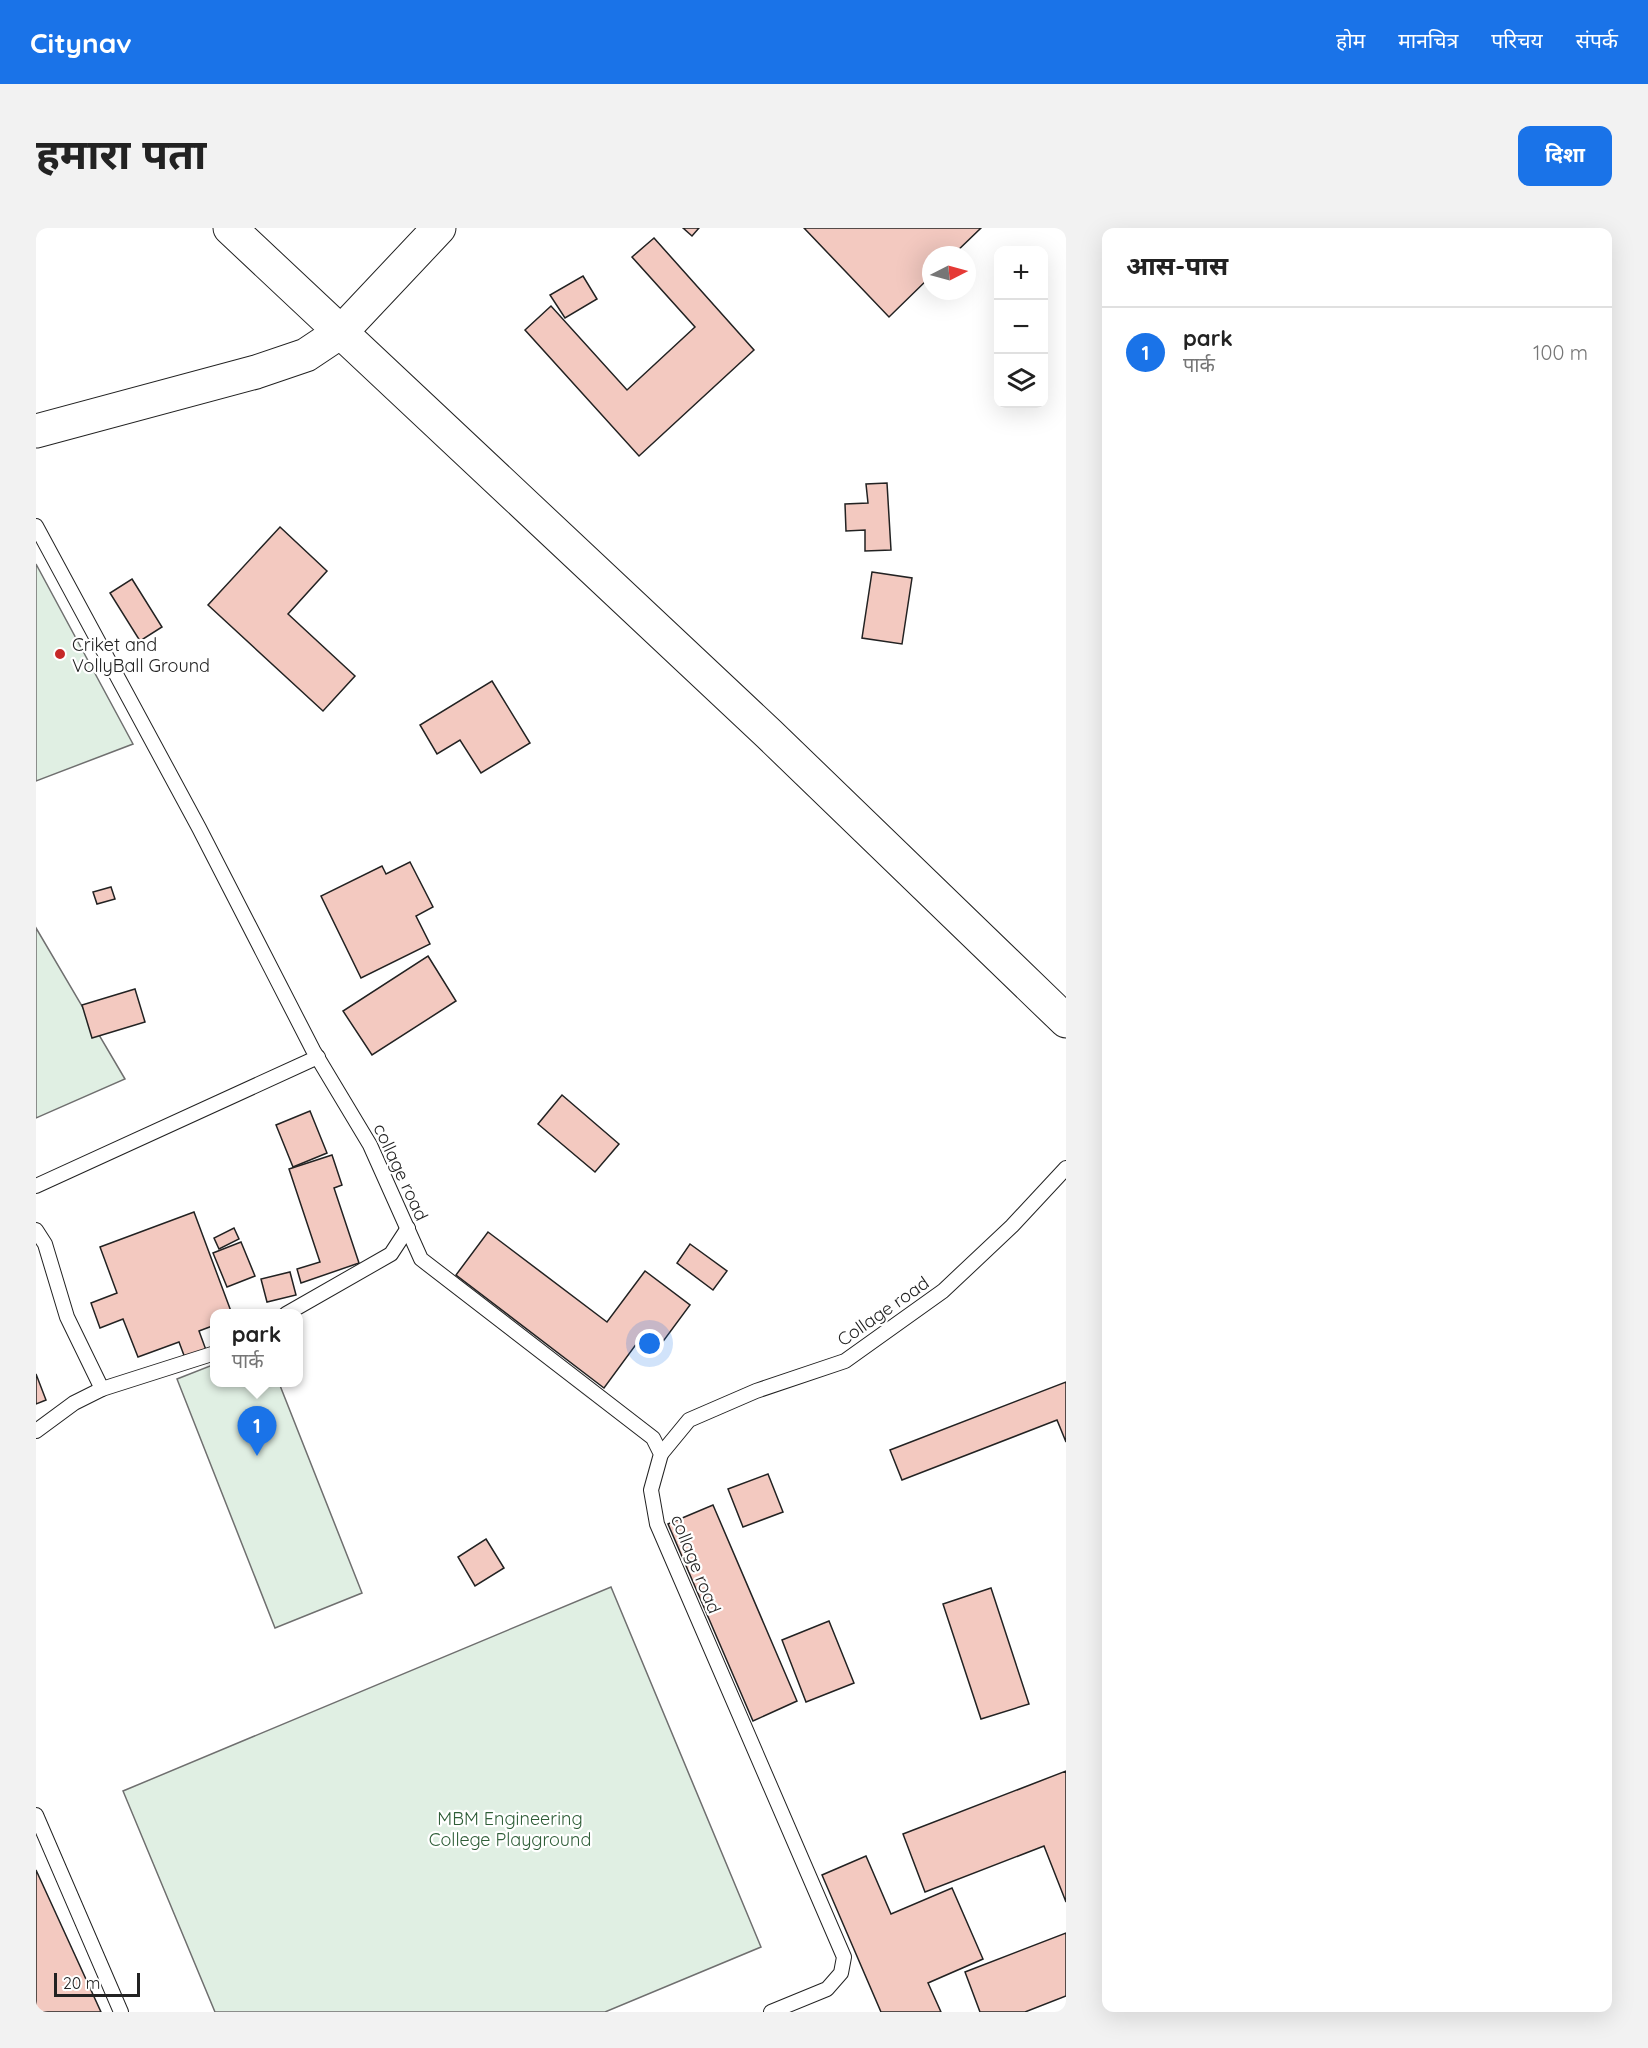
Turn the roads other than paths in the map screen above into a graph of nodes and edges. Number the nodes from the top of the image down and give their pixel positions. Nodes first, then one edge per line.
1 (230, 228) edge
2 (439, 228) edge
3 (342, 331) junction
4 (36, 431) edge
5 (36, 526) edge
6 (1066, 1021) edge
7 (318, 1057) junction
8 (1066, 1168) edge
9 (36, 1185) edge
10 (408, 1228) junction
11 (36, 1230) edge
12 (295, 1309) edge
13 (210, 1355) edge
14 (102, 1389) junction
15 (36, 1431) edge
16 (661, 1454) junction
17 (36, 1815) edge
18 (121, 2012) edge
19 (771, 2012) edge

1 - 3 street
2 - 3 street
3 - 4 street
3 - 6 street
5 - 7 lane, collage road
7 - 9 lane
7 - 10 lane, collage road
8 - 16 lane, Collage road
10 - 12 lane
10 - 16 lane, collage road
11 - 14 lane
13 - 14 lane
14 - 15 lane
16 - 19 lane, collage road
17 - 18 lane

